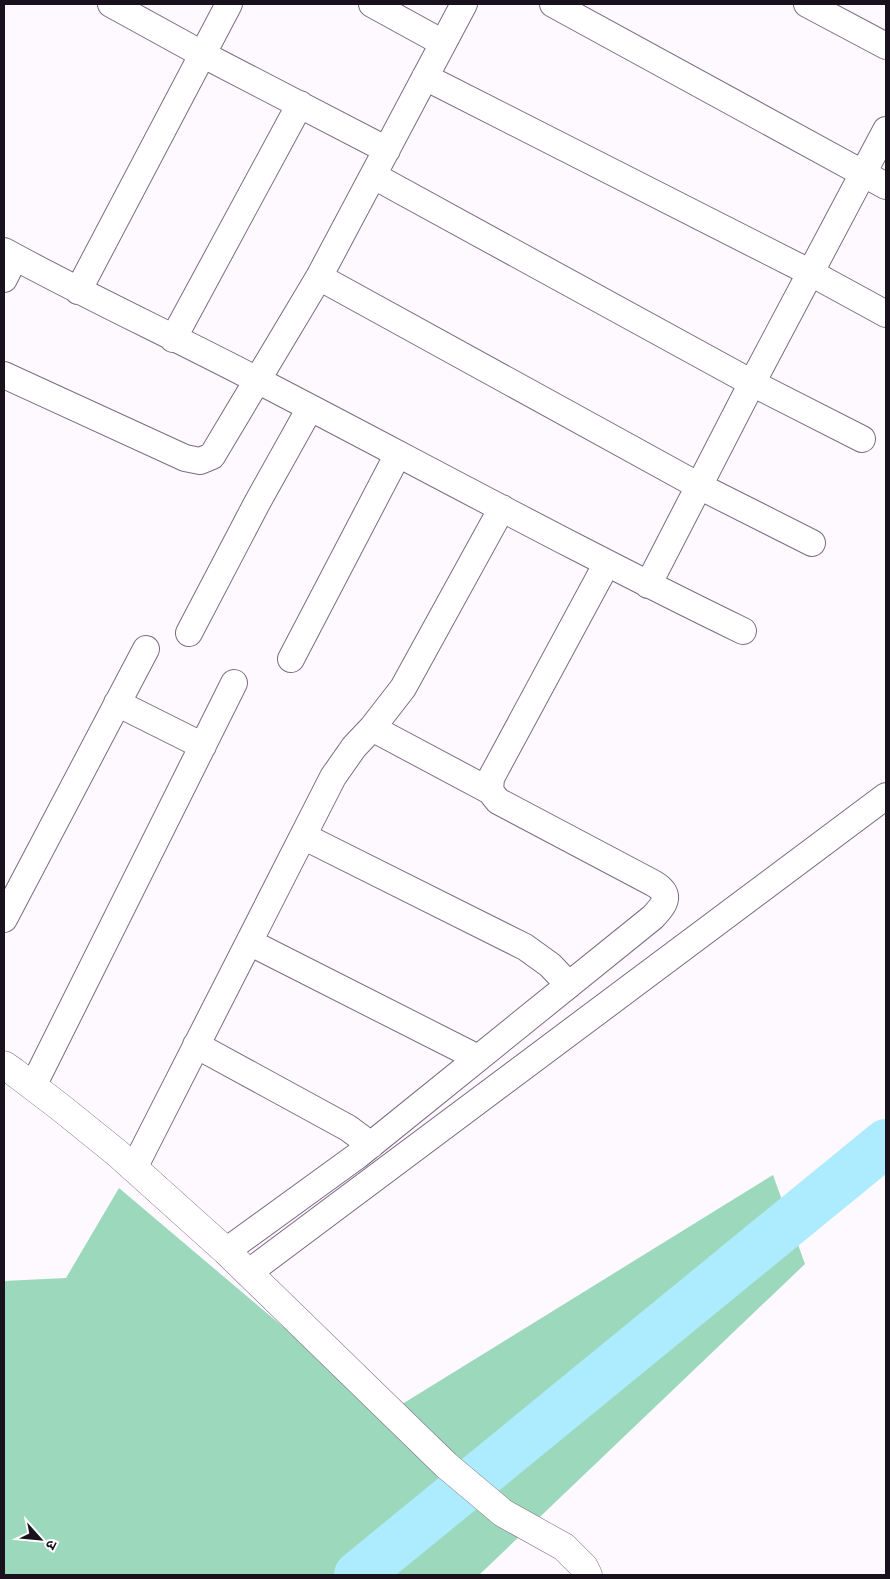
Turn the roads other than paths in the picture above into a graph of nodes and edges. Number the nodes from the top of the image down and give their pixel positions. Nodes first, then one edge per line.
1 (111, 4) edge
2 (228, 4) edge
3 (372, 4) edge
4 (464, 4) edge
5 (552, 4) edge
6 (807, 4) edge
7 (443, 43) junction
8 (886, 46) edge
9 (202, 54) junction
10 (425, 77) junction
11 (300, 104) junction
12 (886, 130) edge
13 (387, 150) junction
14 (862, 173) junction
15 (374, 176) junction
16 (886, 186) edge
17 (7, 263) edge
18 (811, 273) junction
19 (319, 277) junction
20 (78, 291) junction
21 (886, 314) edge
22 (174, 338) junction
23 (4, 376) edge
24 (258, 381) junction
25 (752, 382) junction
26 (310, 408) junction
27 (862, 439) dead end
28 (398, 454) junction
29 (699, 486) junction
30 (502, 508) junction
31 (812, 543) dead end
32 (607, 563) junction
33 (648, 585) junction
34 (743, 631) dead end
35 (189, 633) dead end
36 (146, 648) dead end
37 (291, 659) dead end
38 (234, 683) dead end
39 (117, 703) junction
40 (372, 728) junction
41 (203, 746) junction
42 (490, 791) junction
43 (886, 796) edge
44 (303, 836) junction
45 (4, 919) edge
46 (249, 942) junction
47 (569, 985) junction
48 (196, 1045) junction
49 (478, 1058) junction
50 (4, 1066) edge
51 (34, 1086) junction
52 (371, 1145) junction
53 (134, 1168) junction
54 (226, 1251) junction
55 (248, 1273) junction
56 (588, 1575) edge

1 - 9 street
2 - 9 street
3 - 7 street
4 - 7 street
5 - 14 street
6 - 8 street
7 - 10 street
9 - 11 street
9 - 20 street
10 - 13 street
10 - 18 street
11 - 13 street
11 - 22 street
12 - 14 street
13 - 15 street
14 - 16 street
14 - 18 street
15 - 19 street
15 - 25 street
17 - 20 street
18 - 21 street
18 - 25 street
19 - 24 street
19 - 29 street
20 - 22 street
22 - 24 street
23 - 24 street
24 - 26 street
25 - 27 street
25 - 29 street
26 - 28 street
26 - 35 street
28 - 30 street
28 - 37 street
29 - 31 street
29 - 33 street
30 - 32 street
30 - 40 street
32 - 33 street
32 - 42 street
33 - 34 street
36 - 39 street
38 - 41 street
39 - 41 street
39 - 45 street
40 - 42 street
40 - 44 street
41 - 51 street
42 - 47 street
43 - 55 street
44 - 46 street
44 - 47 street
46 - 48 street
46 - 49 street
47 - 49 street
48 - 52 street
48 - 53 street
49 - 52 street
50 - 51 street
51 - 53 street
52 - 54 street
53 - 54 street
54 - 55 street
55 - 56 street

